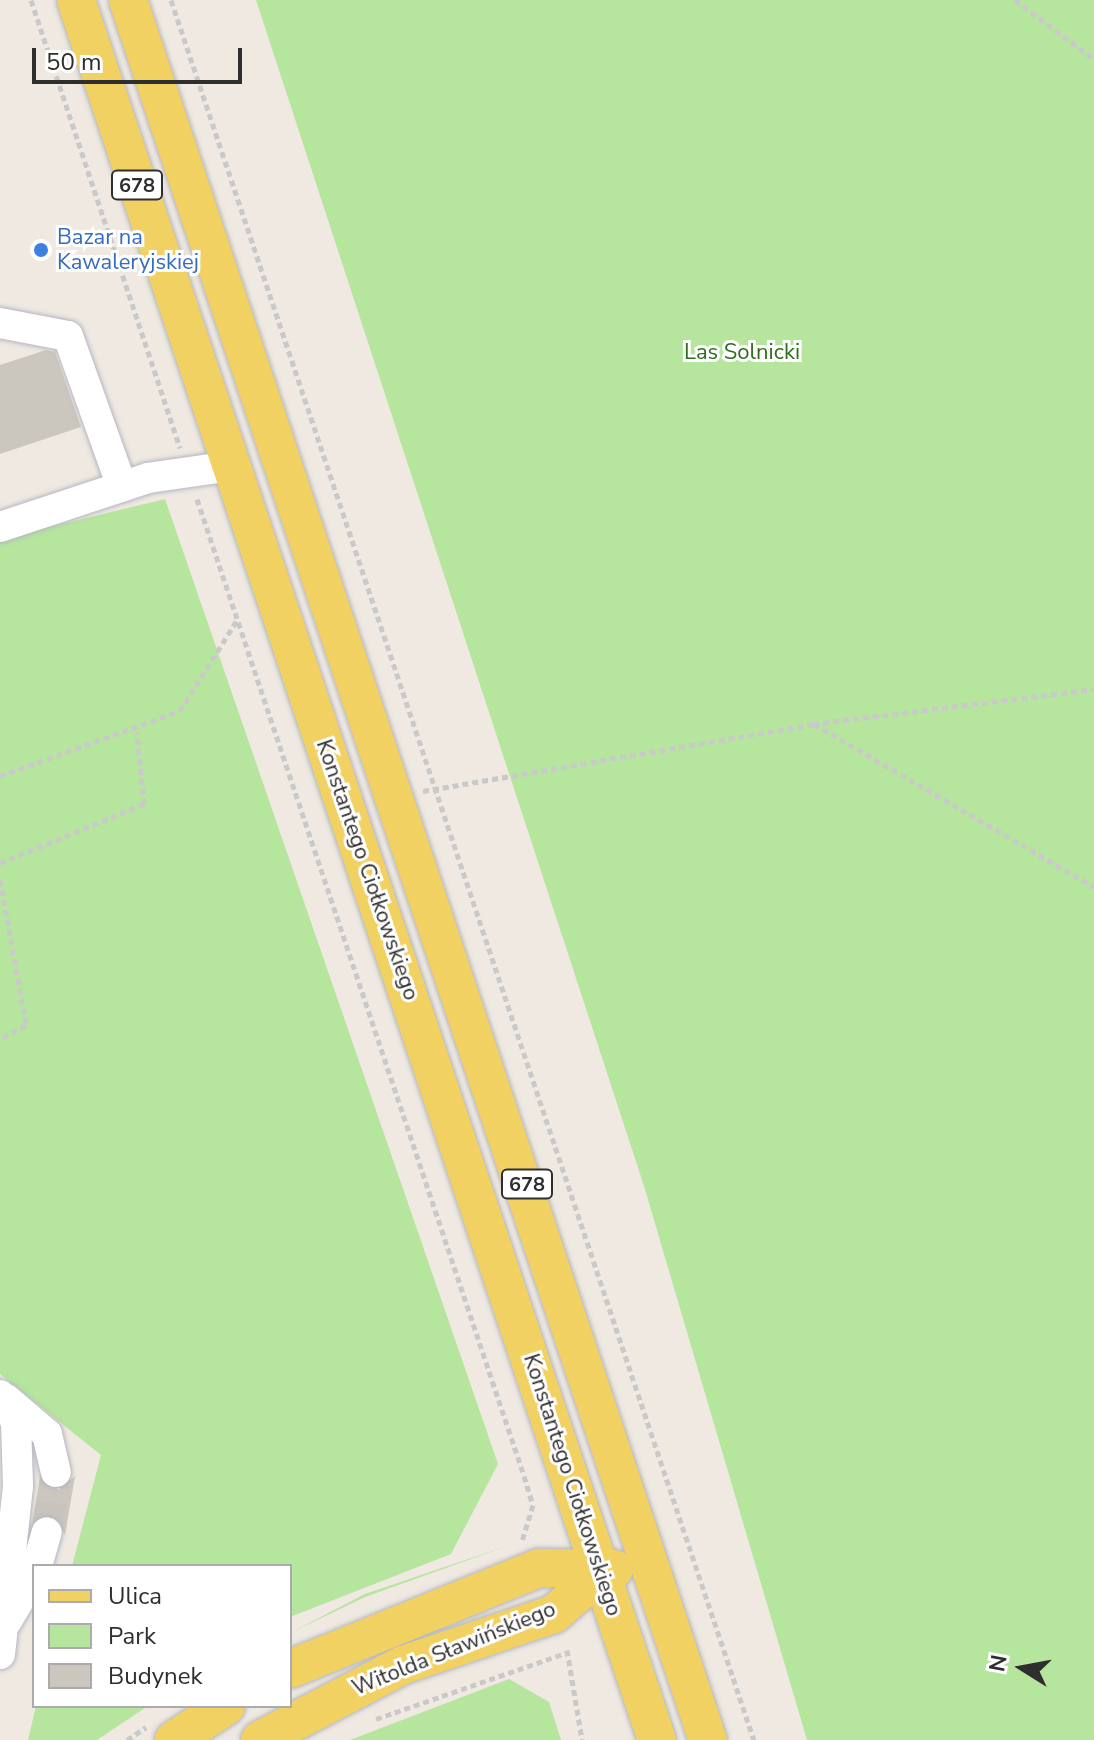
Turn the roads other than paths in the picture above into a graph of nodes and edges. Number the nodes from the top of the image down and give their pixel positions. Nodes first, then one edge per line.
1 (76, 0) edge
2 (128, 0) edge
3 (235, 321) junction
4 (0, 323) edge
5 (187, 334) junction
6 (231, 466) junction
7 (285, 470) junction
8 (122, 487) junction
9 (0, 527) edge
10 (1, 1395) edge
11 (56, 1472) tunnel mouth
12 (9, 1484) edge
13 (47, 1532) tunnel mouth
14 (650, 1558) junction
15 (38, 1564) edge
16 (601, 1573) junction
17 (32, 1578) edge
18 (1, 1632) edge
19 (292, 1668) edge
20 (223, 1708) edge
21 (174, 1740) edge
22 (260, 1740) edge
23 (657, 1740) edge
24 (708, 1740) edge

1 - 5 main road, Konstantego Ciołkowskiego / 678
2 - 3 main road, 678
3 - 5 main road
3 - 7 main road, 678
4 - 8 lane
5 - 6 main road, Konstantego Ciołkowskiego / 678
6 - 7 main road
6 - 8 lane
6 - 16 main road, Konstantego Ciołkowskiego / 678
7 - 14 main road, 678
8 - 9 lane
10 - 11 lane
10 - 12 lane
12 - 18 lane
13 - 15 lane
14 - 16 main road, Witolda Sławińskiego
14 - 24 main road, 678
16 - 19 main road, Witolda Sławińskiego
16 - 22 main road, Witolda Sławińskiego
16 - 23 main road, Konstantego Ciołkowskiego / 678
17 - 18 lane
20 - 21 main road

